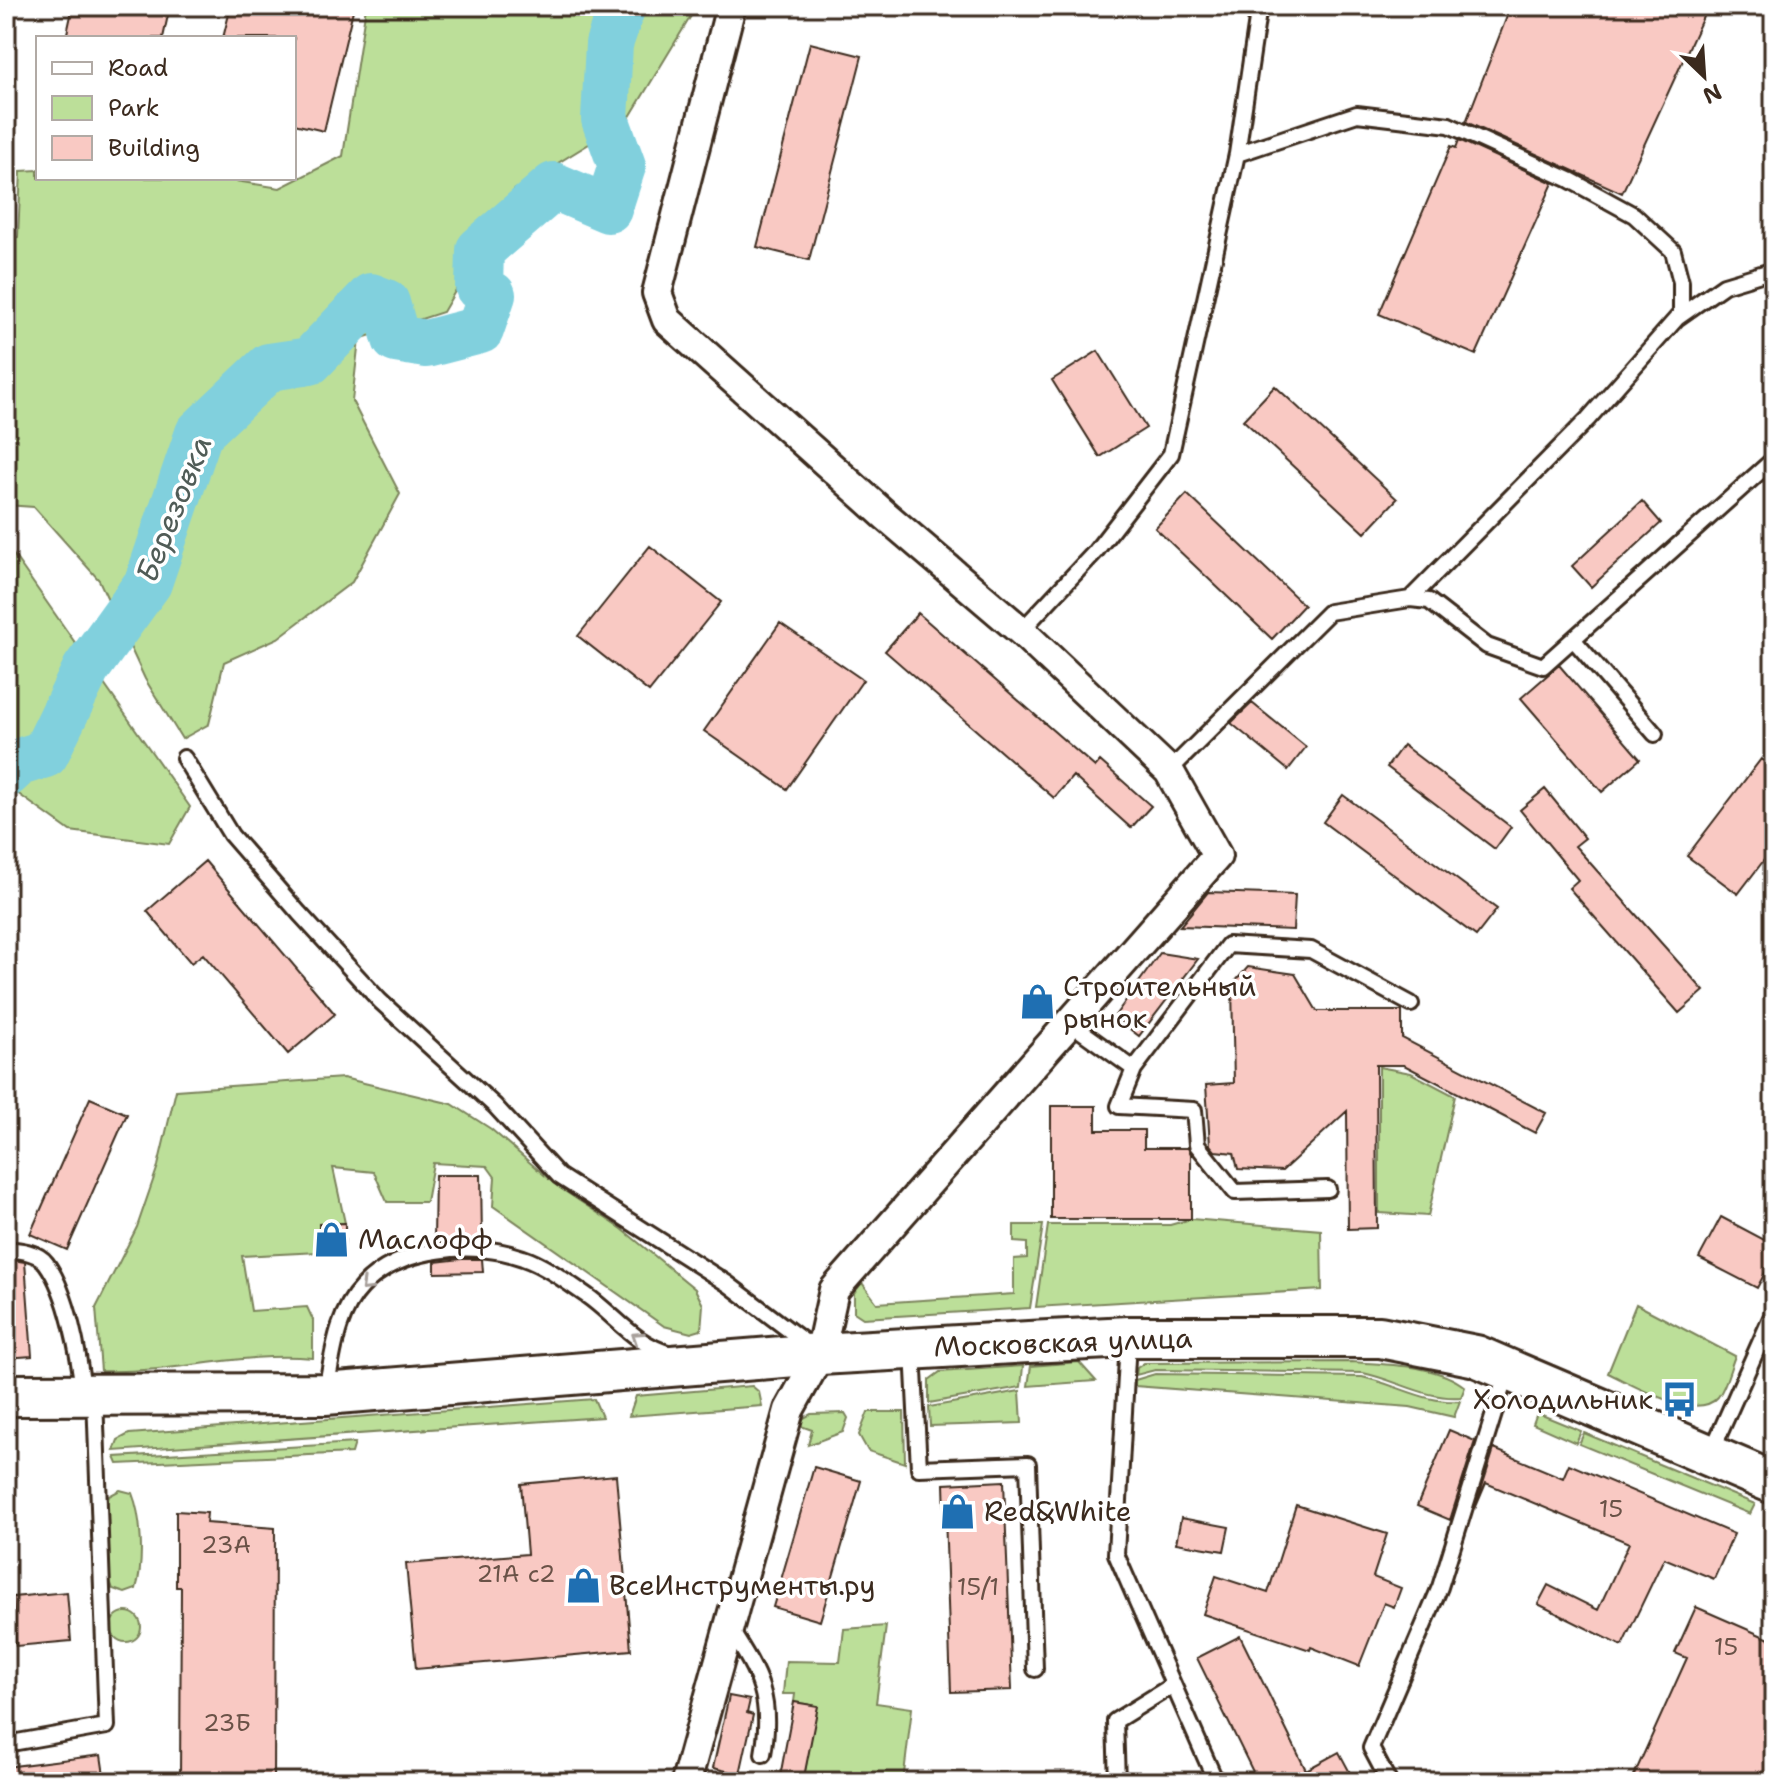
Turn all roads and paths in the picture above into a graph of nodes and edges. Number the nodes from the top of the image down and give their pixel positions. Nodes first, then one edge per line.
1 (731, 6) edge
2 (1259, 6) edge
3 (1237, 154) junction
4 (1774, 270) edge
5 (1681, 315) junction
6 (1774, 459) edge
7 (1410, 599) junction
8 (1021, 631) junction
9 (1573, 639) junction
10 (1655, 734) dead end
11 (184, 758) dead end
12 (1169, 771) junction
13 (1411, 1004) dead end
14 (1070, 1023) junction
15 (1134, 1069) junction
16 (1328, 1189) dead end
17 (6, 1249) edge
18 (1774, 1311) edge
19 (1129, 1337) junction
20 (913, 1348) junction
21 (820, 1354) junction
22 (710, 1363) junction
23 (1508, 1368) junction
24 (325, 1394) junction
25 (6, 1395) edge
26 (89, 1395) junction
27 (1710, 1455) junction
28 (1774, 1483) edge
29 (729, 1627) junction
30 (1035, 1669) dead end
31 (1173, 1685) junction
32 (6, 1744) edge
33 (763, 1754) dead end
34 (686, 1782) edge
35 (1117, 1782) edge
36 (1216, 1782) edge
37 (1389, 1782) edge

1 - 8 street
2 - 3 lane
3 - 5 lane
3 - 8 lane
4 - 5 lane
5 - 7 lane
6 - 9 lane
7 - 9 lane
7 - 12 lane
8 - 12 street
9 - 10 lane
11 - 21 lane
12 - 14 street
13 - 15 lane
14 - 15 lane
14 - 21 street
15 - 16 lane
17 - 26 lane
18 - 27 lane
19 - 20 main road, Московская улица
19 - 23 main road, Московская улица
19 - 31 lane
20 - 21 main road, Московская улица
20 - 30 lane
21 - 22 main road, Московская улица
21 - 29 street
22 - 24 main road, Московская улица
22 -> 24 lane
23 - 27 main road, Московская улица
23 - 37 lane
24 - 26 main road, Московская улица
25 - 26 main road, Московская улица
26 - 32 lane
27 - 28 main road, Московская улица
29 - 33 lane
29 - 34 street
31 - 35 lane
31 - 36 lane

